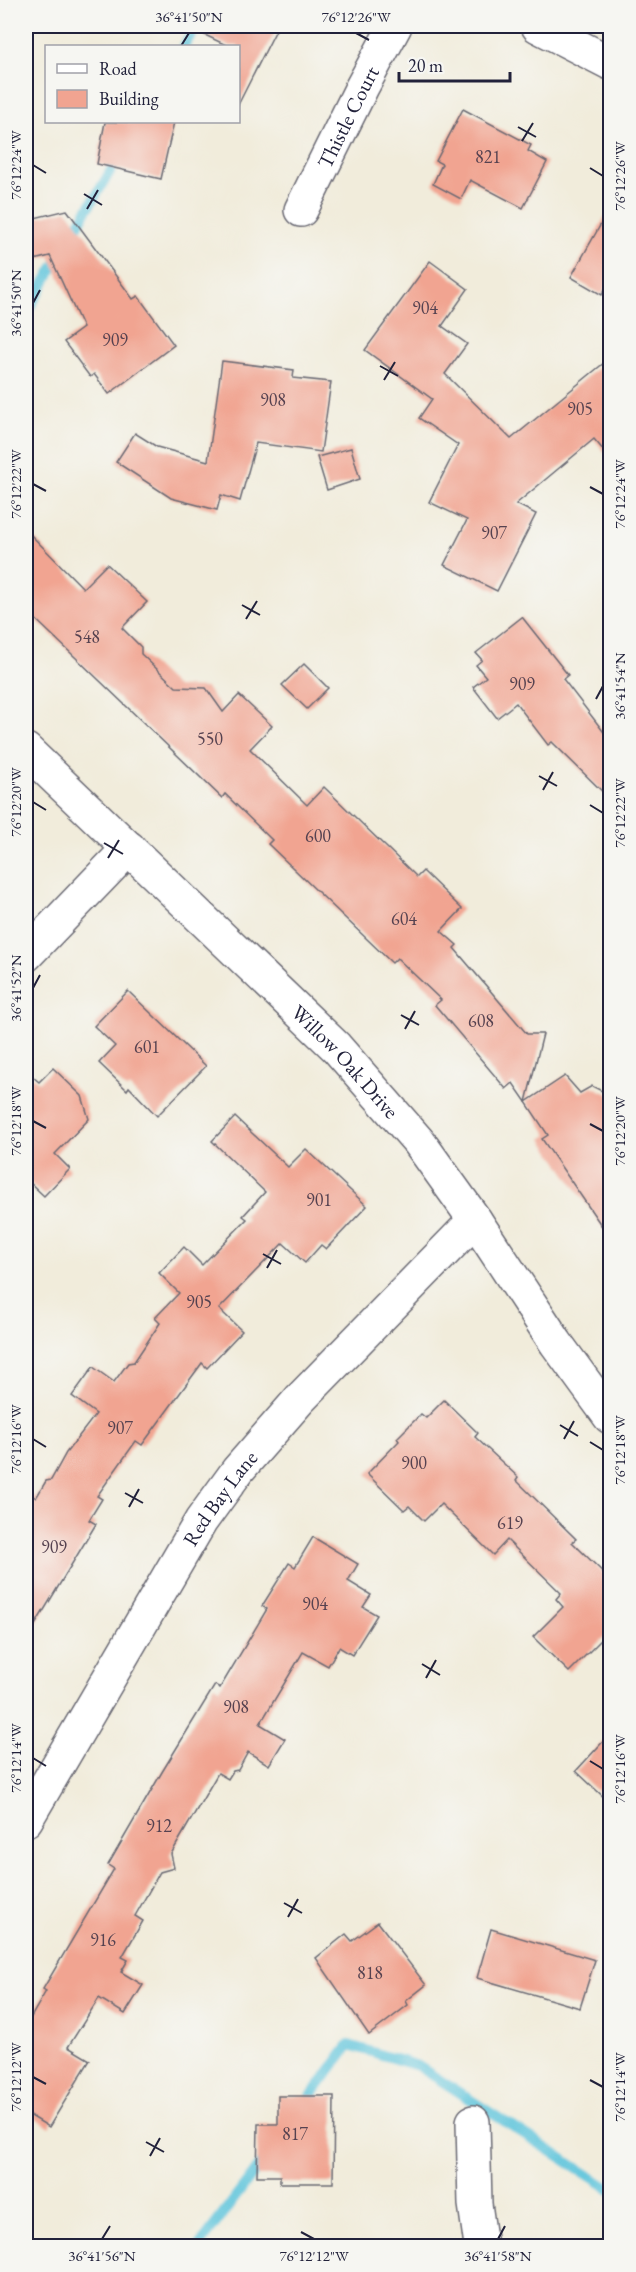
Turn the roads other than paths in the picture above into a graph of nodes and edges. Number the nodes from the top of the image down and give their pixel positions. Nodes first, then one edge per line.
1 (395, 26) edge
2 (538, 26) edge
3 (610, 63) edge
4 (301, 210) dead end
5 (26, 750) edge
6 (129, 848) junction
7 (26, 955) edge
8 (475, 1220) junction
9 (610, 1417) edge
10 (26, 1820) edge
11 (473, 2122) dead end
12 (482, 2247) edge

1 - 4 street, Thistle Court
2 - 3 street
5 - 6 street, Willow Oak Drive
6 - 7 street
6 - 8 street, Willow Oak Drive
8 - 9 street, Willow Oak Drive
8 - 10 street, Red Bay Lane
11 - 12 street

